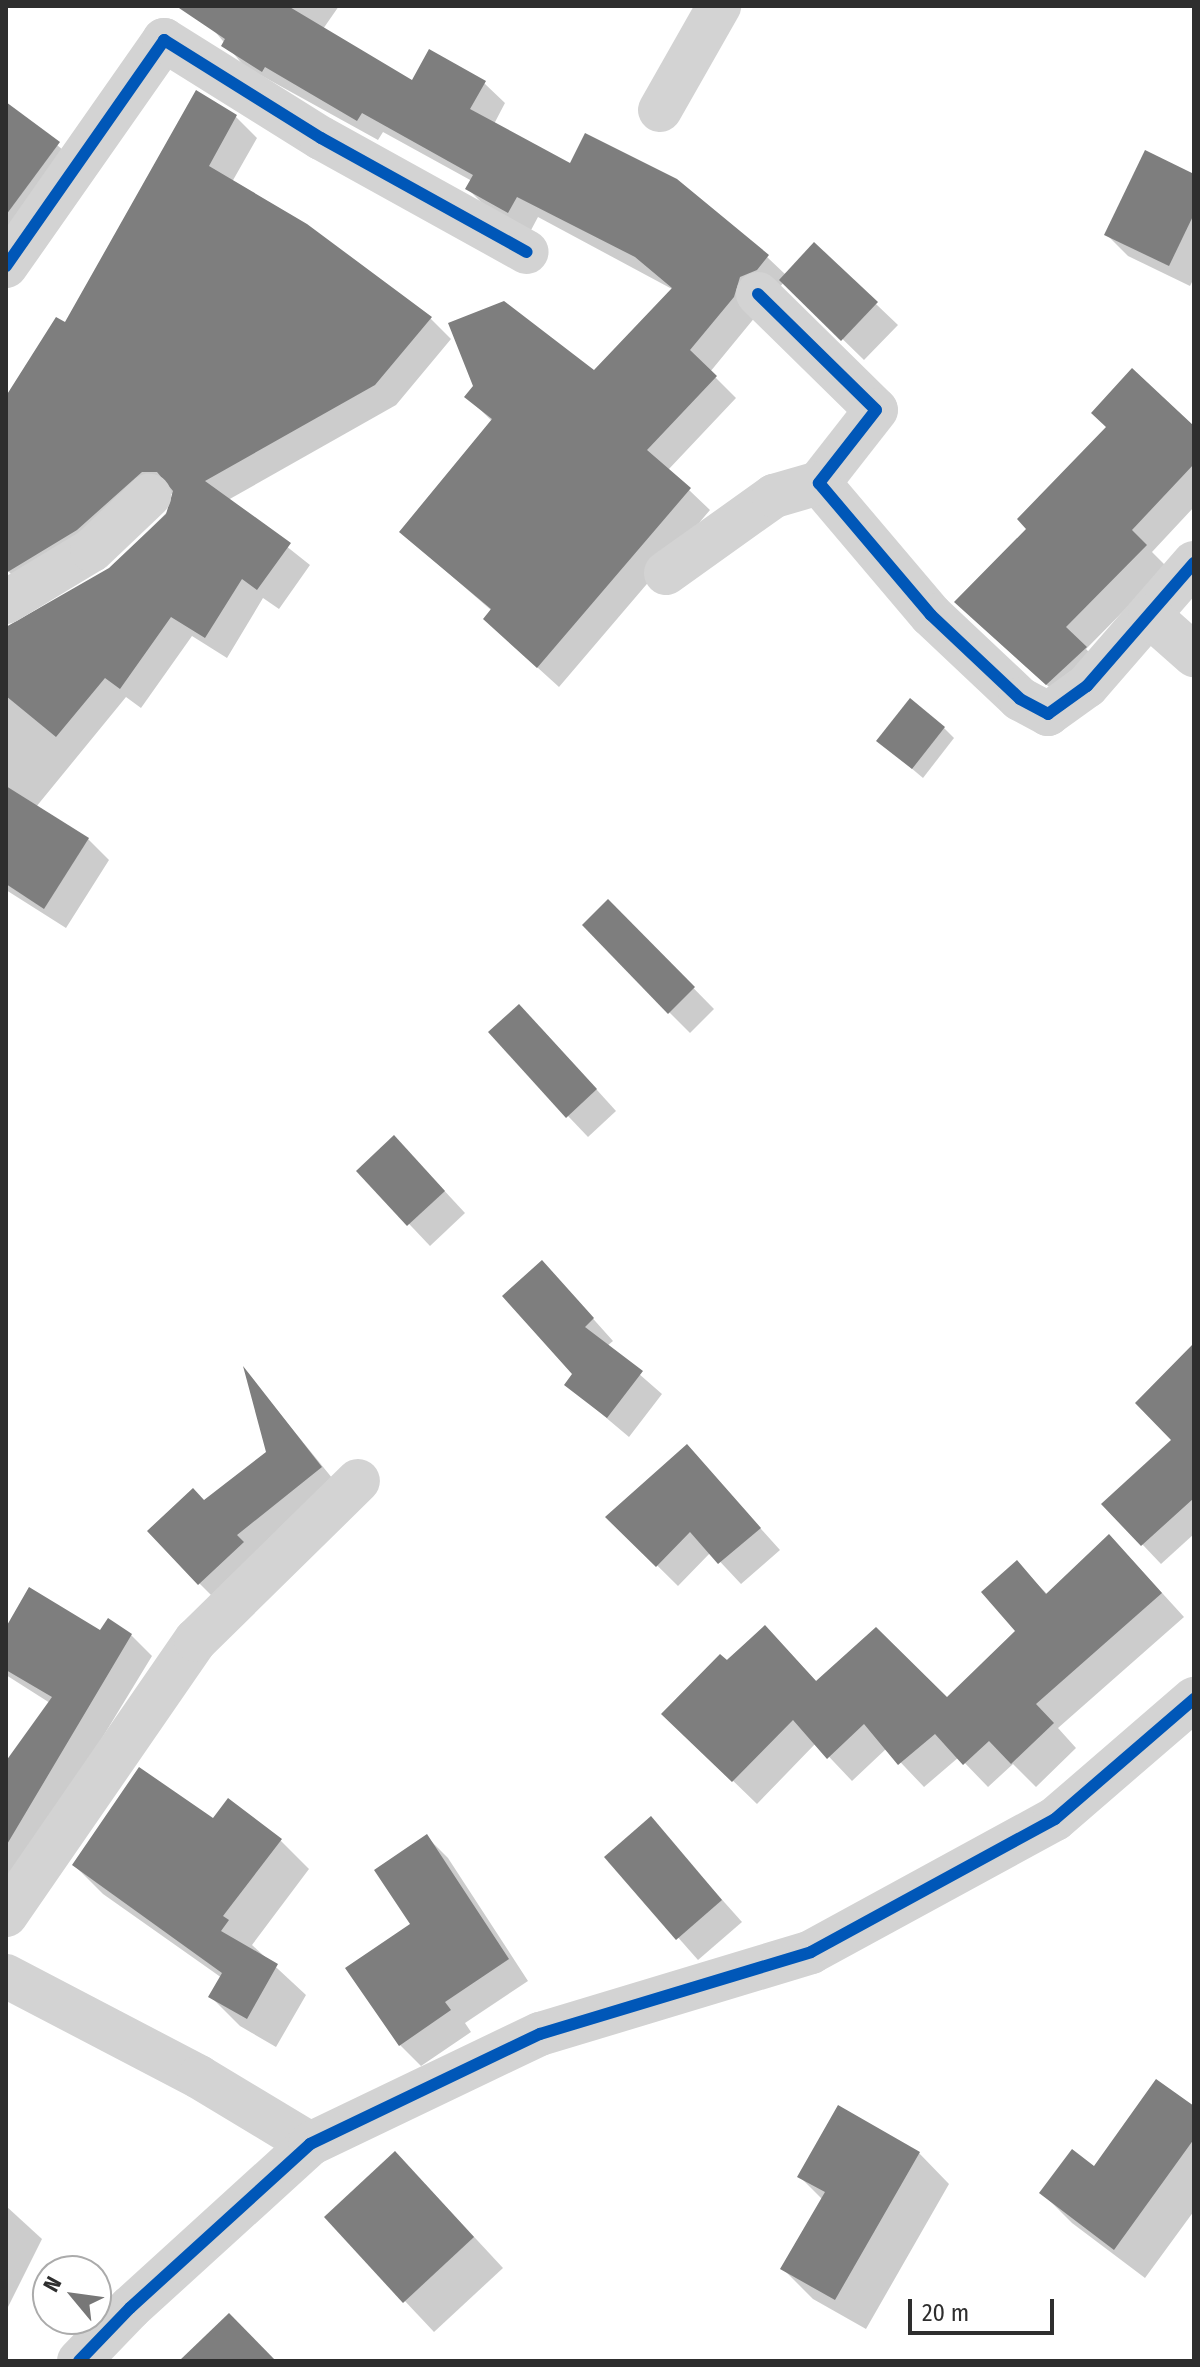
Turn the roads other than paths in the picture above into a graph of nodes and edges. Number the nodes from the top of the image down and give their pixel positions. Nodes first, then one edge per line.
1 (719, 6) edge
2 (660, 110) dead end
3 (527, 252) dead end
4 (6, 266) edge
5 (758, 294) dead end
6 (819, 483) junction
7 (149, 496) dead end
8 (1194, 563) edge
9 (666, 573) dead end
10 (6, 602) edge
11 (1150, 616) junction
12 (1194, 655) edge
13 (358, 1481) dead end
14 (1194, 1699) edge
15 (6, 1915) edge
16 (6, 1976) edge
17 (310, 2144) junction
18 (79, 2361) edge

1 - 2 street
3 - 4 street
5 - 6 street
6 - 9 street
6 - 11 street
7 - 10 street
8 - 11 street
11 - 12 street
13 - 15 street
14 - 17 street
16 - 17 street
17 - 18 street

